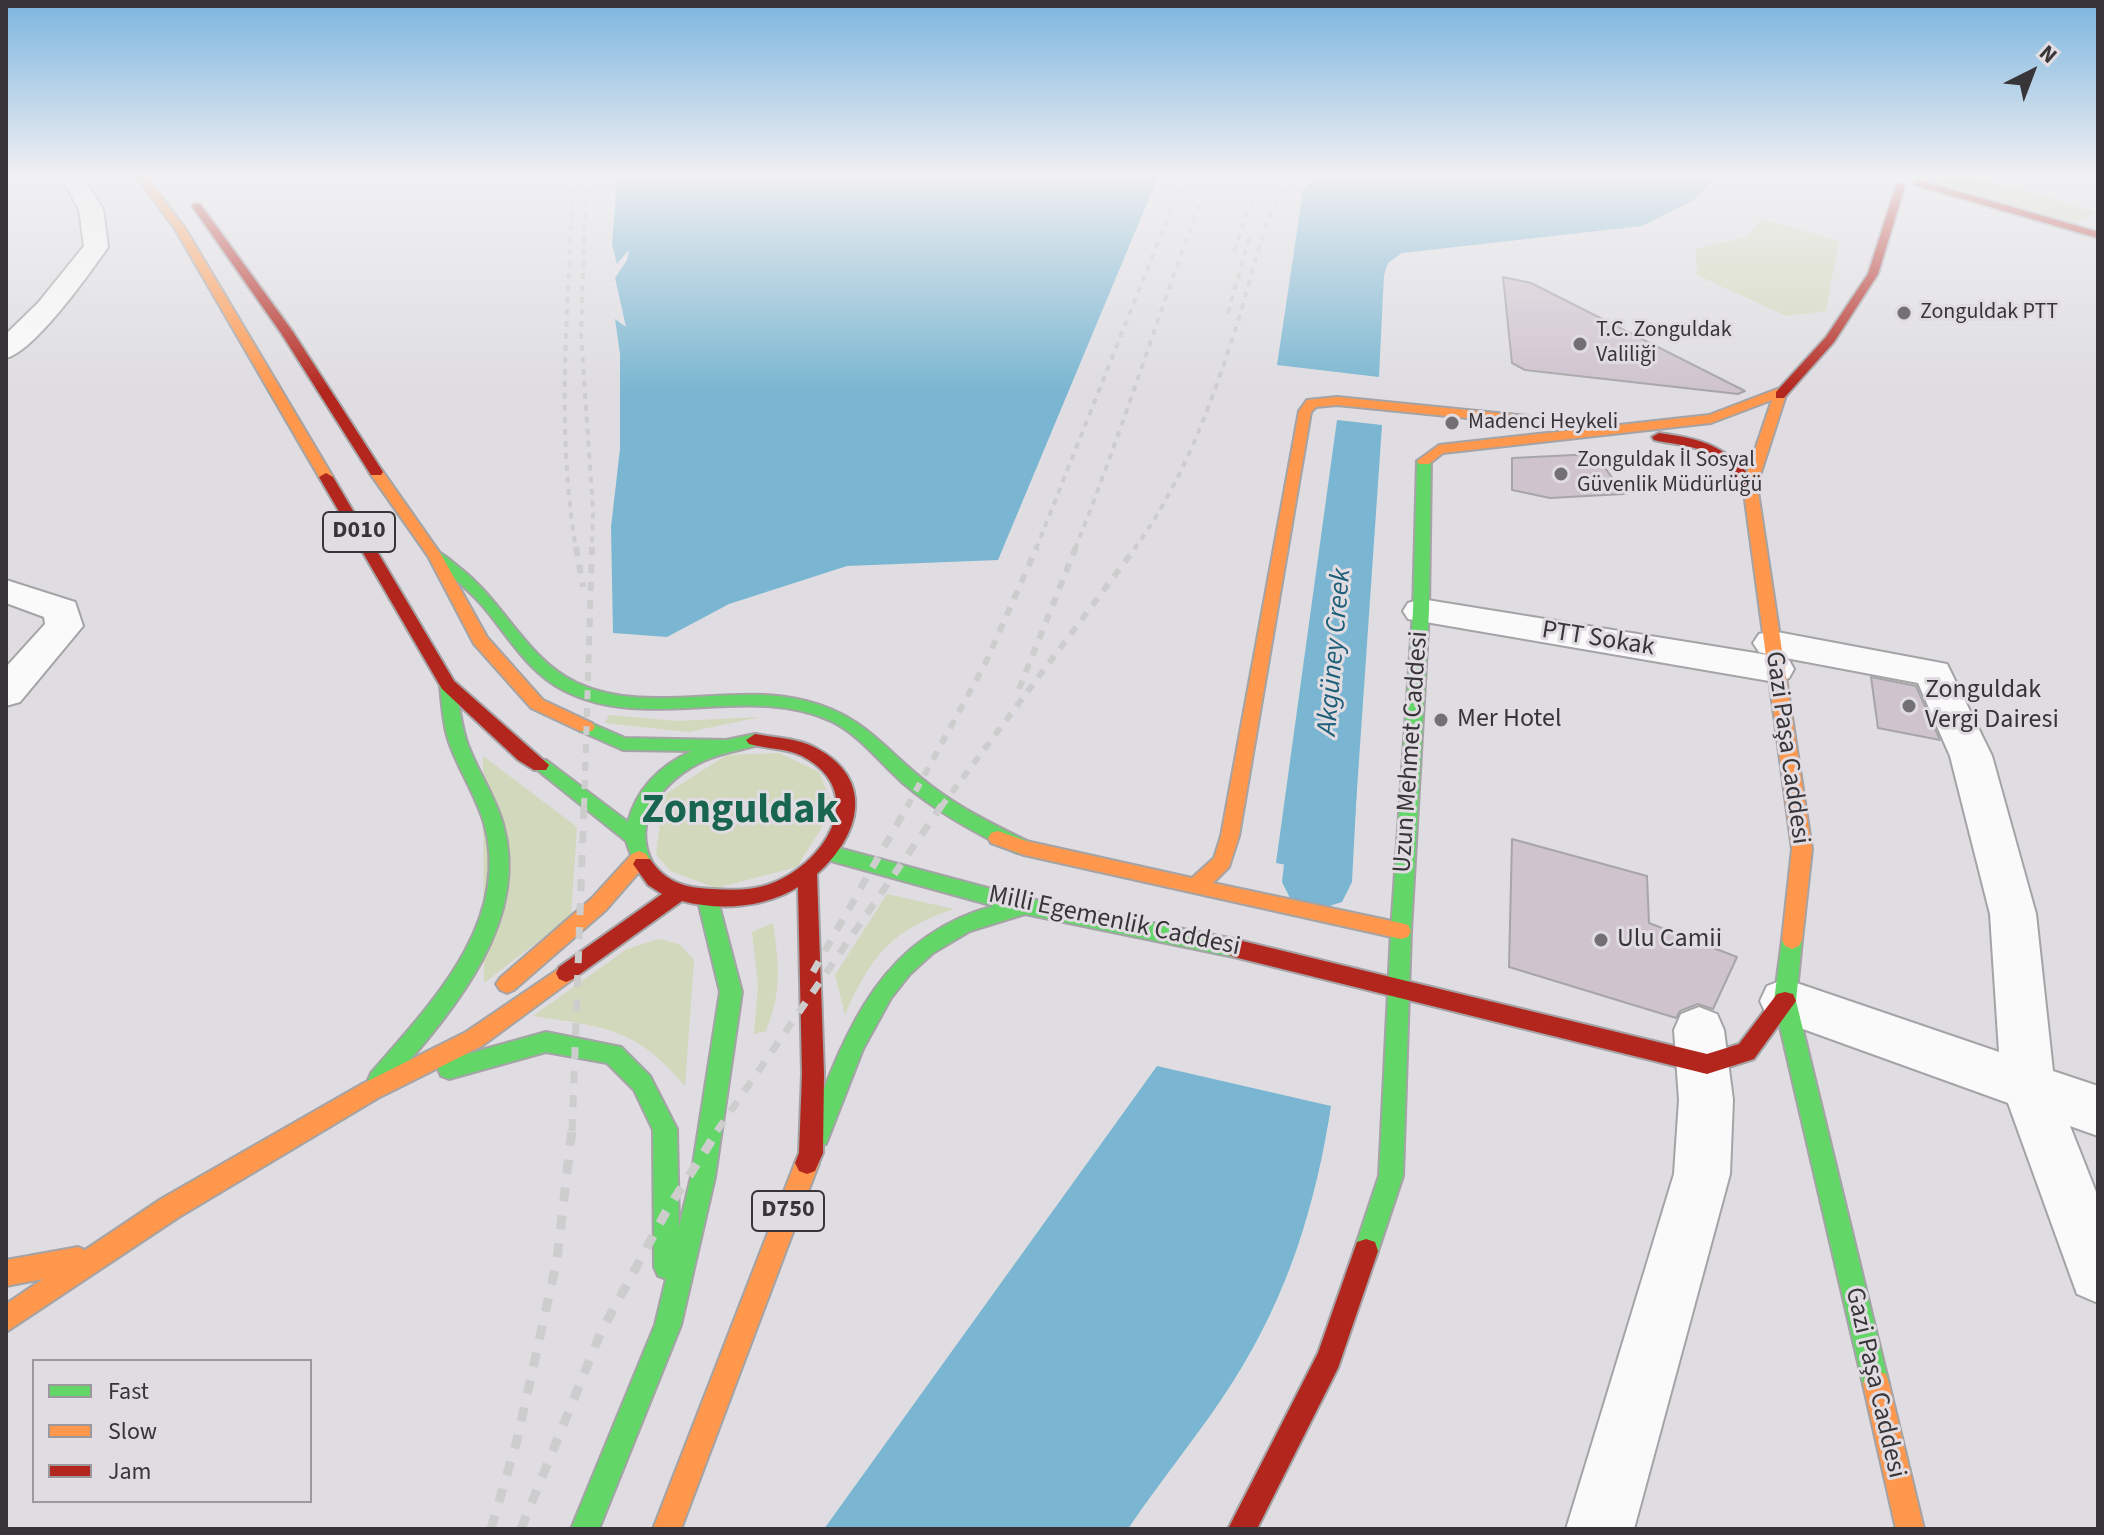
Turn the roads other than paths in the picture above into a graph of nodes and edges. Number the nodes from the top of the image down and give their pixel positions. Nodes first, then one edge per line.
1 (95, 249) edge
2 (192, 249) edge
3 (228, 249) edge
4 (1881, 249) edge
5 (6, 350) edge
6 (1781, 392) junction
7 (1594, 430) junction
8 (1424, 434) junction
9 (1750, 485) junction
10 (435, 556) junction
11 (6, 591) edge
12 (1421, 611) junction
13 (1774, 656) junction
14 (448, 685) junction
15 (6, 692) edge
16 (721, 745) junction
17 (837, 771) junction
18 (865, 783) dead end
19 (908, 800) dead end
20 (633, 836) junction
21 (1024, 848) junction
22 (831, 854) junction
23 (639, 859) junction
24 (808, 875) junction
25 (1198, 885) junction
26 (677, 894) junction
27 (708, 901) junction
28 (1025, 906) junction
29 (1401, 931) junction
30 (1398, 988) junction
31 (495, 994) dead end
32 (1785, 1001) junction
33 (449, 1032) dead end
34 (1700, 1046) junction
35 (2028, 1085) junction
36 (370, 1091) junction
37 (2098, 1111) edge
38 (811, 1153) junction
39 (96, 1258) junction
40 (6, 1273) edge
41 (2098, 1273) edge
42 (6, 1319) edge
43 (668, 1325) junction
44 (1254, 1523) edge
45 (585, 1529) edge
46 (667, 1529) edge
47 (1600, 1529) edge
48 (1910, 1529) edge

1 - 5 street
2 - 14 main road, D010
3 - 10 main road, D010
4 - 6 main road, Gazi Paşa Caddesi
6 - 7 main road
6 - 9 main road, Gazi Paşa Caddesi
7 - 8 main road
7 - 8 main road
7 - 9 main road
8 - 12 main road, Uzun Mehmet Caddesi
8 - 25 main road
9 - 13 main road, Gazi Paşa Caddesi
10 - 16 main road, D010
10 - 21 main road
11 - 15 street
12 - 13 street, PTT Sokak
12 - 29 main road, Uzun Mehmet Caddesi
13 - 32 main road, Gazi Paşa Caddesi
13 - 35 street, PTT Sokak
14 - 20 main road, D010
14 - 36 main road
16 - 17 main road
16 - 20 main road
17 - 18 main road
17 - 22 main road
19 - 21 main road
20 - 23 main road
21 - 25 main road, Milli Egemenlik Caddesi
22 - 24 main road
22 - 28 main road, Milli Egemenlik Caddesi
23 - 26 main road
23 - 31 main road
24 - 27 main road
24 - 38 main road, D750
25 - 29 main road, Milli Egemenlik Caddesi
26 - 27 main road
26 - 36 main road
27 - 43 main road
28 - 30 main road, Milli Egemenlik Caddesi
28 - 38 main road
29 - 30 main road, Uzun Mehmet Caddesi
30 - 34 main road
30 - 44 main road, Uzun Mehmet Caddesi
32 - 34 main road
32 - 35 street
32 - 48 main road, Gazi Paşa Caddesi
33 - 36 main road
34 - 47 street
35 - 37 street
35 - 41 street
36 - 39 main road
36 - 43 main road
38 - 46 main road, D750
39 - 40 main road
39 - 42 main road
43 - 45 main road

